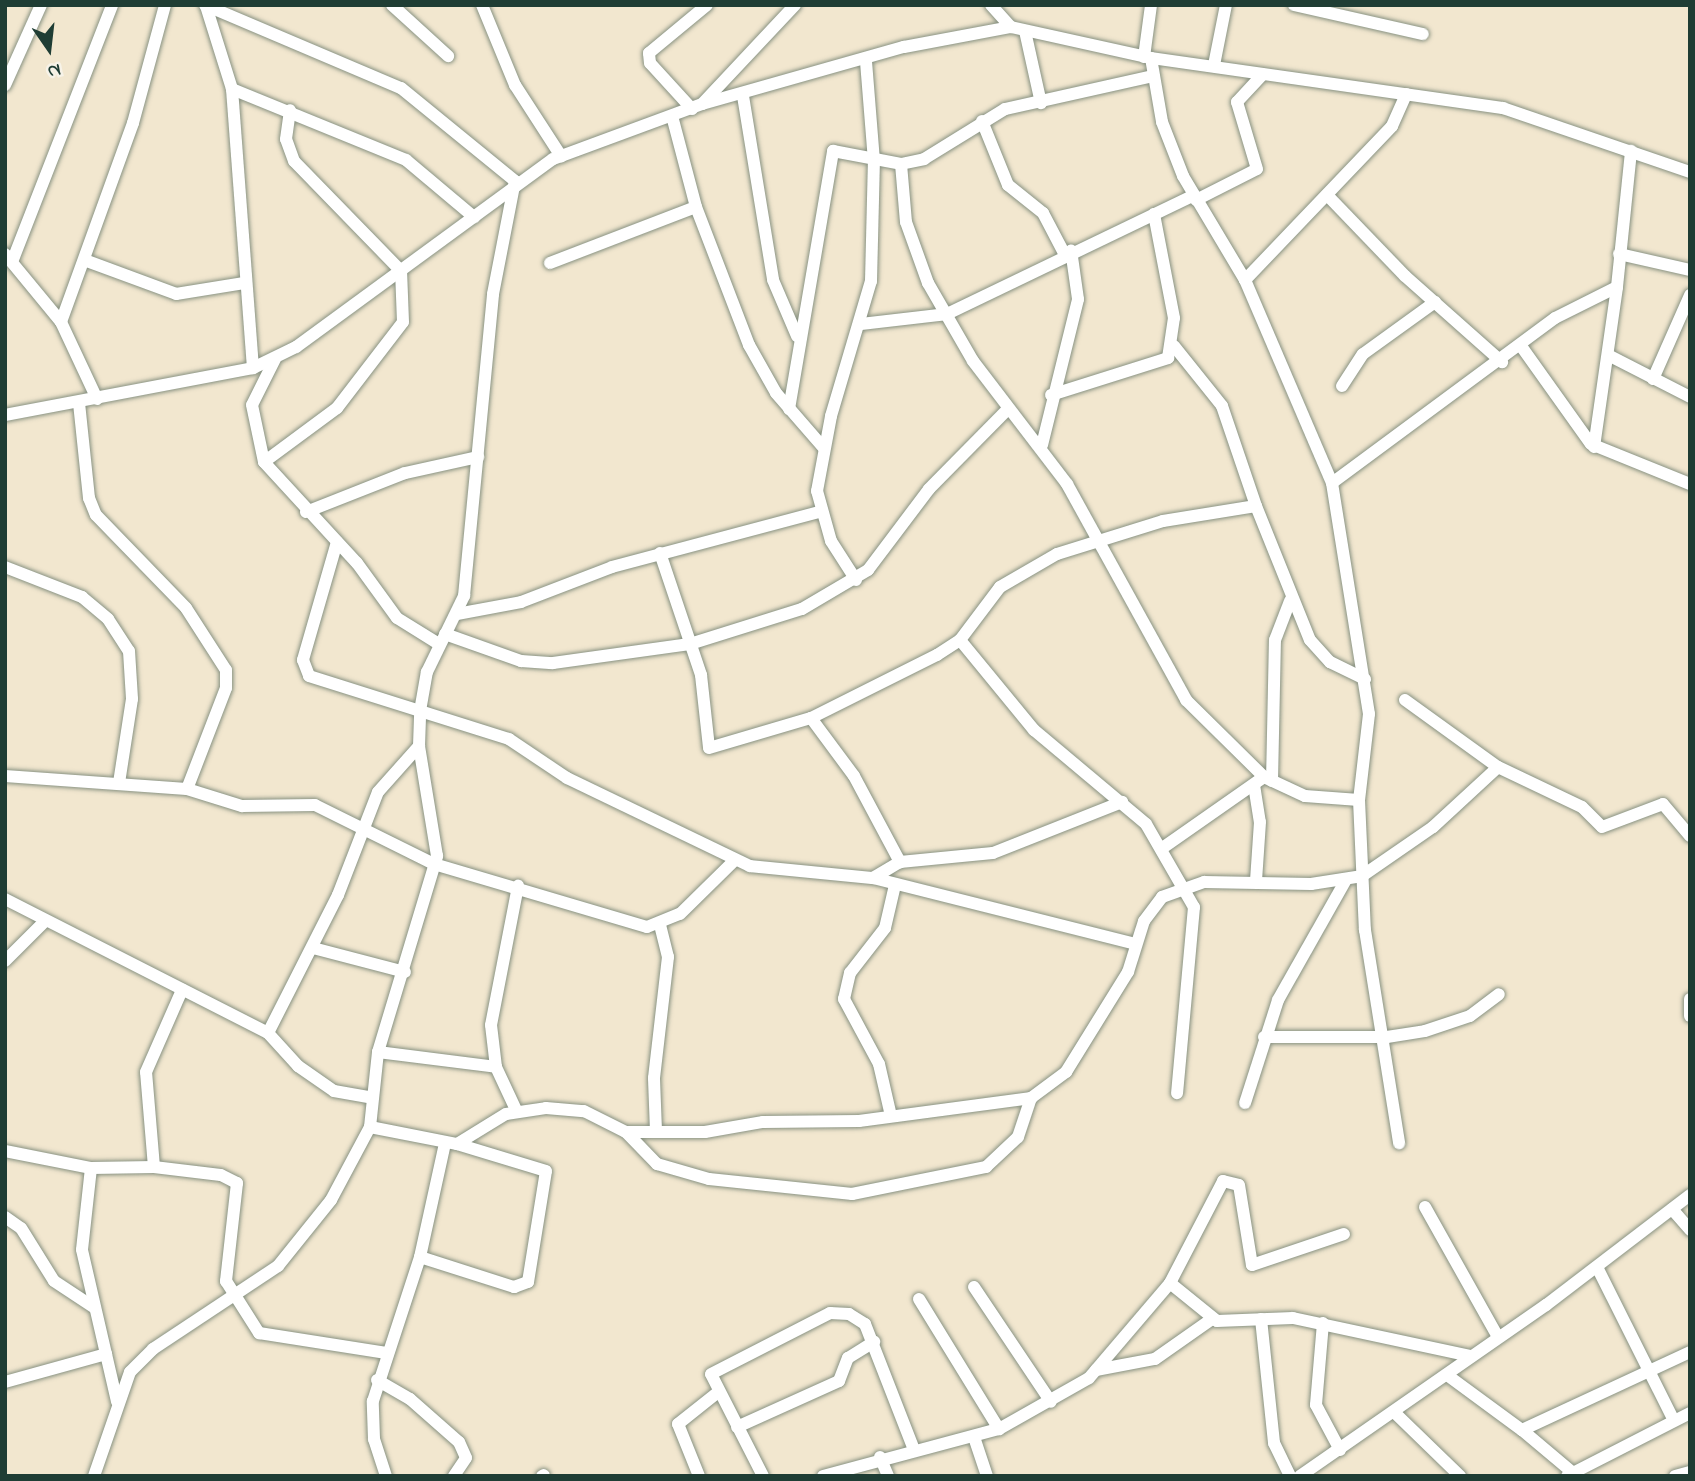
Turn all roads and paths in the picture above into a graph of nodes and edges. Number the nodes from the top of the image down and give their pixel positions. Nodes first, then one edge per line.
1 (41, 5) edge
2 (112, 5) edge
3 (164, 5) edge
4 (392, 5) edge
5 (482, 5) edge
6 (707, 5) edge
7 (795, 5) edge
8 (991, 5) edge
9 (1151, 5) edge
10 (1226, 5) edge
11 (1294, 5) edge
12 (206, 6) edge
13 (223, 9) edge
14 (1011, 27) junction
15 (1025, 31) junction
16 (1423, 34) dead end
17 (448, 56) dead end
18 (1147, 57) junction
19 (866, 61) junction
20 (1214, 65) junction
21 (1263, 74) junction
22 (1153, 76) junction
23 (5, 85) edge
24 (232, 89) junction
25 (1406, 94) junction
26 (743, 96) junction
27 (1041, 103) junction
28 (697, 106) junction
29 (290, 110) junction
30 (672, 116) junction
31 (982, 121) junction
32 (1631, 151) junction
33 (561, 156) junction
34 (874, 161) junction
35 (901, 164) junction
36 (1690, 172) edge
37 (515, 181) junction
38 (1327, 195) junction
39 (1195, 197) junction
40 (696, 207) junction
41 (1154, 214) junction
42 (474, 217) junction
43 (1067, 251) junction
44 (1619, 254) junction
45 (8, 258) edge
46 (87, 261) junction
47 (550, 263) dead end
48 (1690, 270) edge
49 (401, 271) junction
50 (1245, 280) junction
51 (244, 283) junction
52 (1618, 287) junction
53 (1690, 295) edge
54 (1435, 302) junction
55 (947, 314) junction
56 (61, 322) junction
57 (861, 324) junction
58 (797, 337) junction
59 (1174, 346) junction
60 (1521, 346) junction
61 (1610, 356) junction
62 (275, 358) junction
63 (1502, 362) junction
64 (253, 368) junction
65 (1653, 379) junction
66 (1342, 386) dead end
67 (1051, 395) junction
68 (1690, 397) edge
69 (97, 399) junction
70 (79, 402) junction
71 (789, 409) junction
72 (1008, 409) junction
73 (5, 415) edge
74 (1042, 445) junction
75 (823, 447) junction
76 (1594, 447) junction
77 (478, 457) junction
78 (264, 462) junction
79 (1332, 483) junction
80 (1690, 484) edge
81 (1256, 506) junction
82 (306, 512) junction
83 (819, 512) junction
84 (1095, 538) junction
85 (337, 542) junction
86 (660, 553) junction
87 (5, 567) edge
88 (856, 580) junction
89 (1290, 601) junction
90 (457, 614) junction
91 (442, 639) junction
92 (960, 640) junction
93 (690, 645) junction
94 (1365, 679) junction
95 (1405, 699) dead end
96 (420, 710) junction
97 (811, 718) junction
98 (419, 746) junction
99 (1498, 767) junction
100 (5, 776) edge
101 (1263, 781) junction
102 (119, 783) junction
103 (187, 789) junction
104 (1359, 800) junction
105 (1122, 802) junction
106 (368, 827) junction
107 (1690, 836) edge
108 (1161, 849) junction
109 (735, 860) junction
110 (900, 862) junction
111 (434, 864) junction
112 (1362, 876) junction
113 (873, 878) junction
114 (1346, 880) junction
115 (1256, 881) junction
116 (895, 885) junction
117 (1181, 886) junction
118 (518, 887) junction
119 (5, 899) edge
120 (45, 921) junction
121 (660, 924) junction
122 (1136, 944) junction
123 (313, 948) junction
124 (5, 961) edge
125 (405, 972) junction
126 (182, 990) junction
127 (1499, 993) dead end
128 (1690, 999) edge
129 (1690, 1016) edge
130 (268, 1033) junction
131 (1264, 1037) junction
132 (1387, 1037) junction
133 (378, 1052) junction
134 (496, 1068) junction
135 (1177, 1093) dead end
136 (369, 1097) junction
137 (1031, 1098) junction
138 (1245, 1103) dead end
139 (517, 1112) junction
140 (891, 1116) junction
141 (370, 1126) junction
142 (626, 1132) junction
143 (656, 1132) junction
144 (1399, 1143) dead end
145 (451, 1144) junction
146 (5, 1151) edge
147 (154, 1167) junction
148 (92, 1168) junction
149 (1690, 1195) edge
150 (1425, 1207) dead end
151 (1672, 1209) junction
152 (5, 1217) edge
153 (1690, 1230) edge
154 (1343, 1234) dead end
155 (420, 1257) junction
156 (1597, 1267) junction
157 (1170, 1283) junction
158 (974, 1287) dead end
159 (235, 1299) junction
160 (919, 1299) dead end
161 (95, 1308) junction
162 (1212, 1319) junction
163 (1261, 1319) junction
164 (1323, 1323) junction
165 (1498, 1337) junction
166 (874, 1342) junction
167 (1690, 1352) edge
168 (386, 1353) junction
169 (106, 1354) junction
170 (1471, 1356) junction
171 (1648, 1367) junction
172 (1096, 1370) junction
173 (1447, 1375) junction
174 (377, 1380) junction
175 (5, 1381) edge
176 (717, 1393) junction
177 (1051, 1402) junction
178 (117, 1404) junction
179 (1395, 1413) junction
180 (1690, 1413) edge
181 (1673, 1419) junction
182 (737, 1427) junction
183 (999, 1429) junction
184 (1522, 1430) junction
185 (974, 1437) junction
186 (912, 1447) junction
187 (1340, 1450) junction
188 (880, 1457) junction
189 (1690, 1472) edge
190 (1569, 1474) edge
191 (94, 1476) edge
192 (386, 1476) edge
193 (454, 1476) edge
194 (699, 1476) edge
195 (763, 1476) edge
196 (823, 1476) edge
197 (888, 1476) edge
198 (987, 1476) edge
199 (1290, 1476) edge
200 (1300, 1476) edge
201 (1460, 1476) edge
202 (1675, 1476) edge

1 - 23 street
2 - 45 street
3 - 46 street
4 - 17 street
5 - 33 street
6 - 28 street
7 - 28 street
8 - 14 street
9 - 18 street
10 - 20 street
11 - 16 street
12 - 13 street
12 - 24 street
13 - 37 street
14 - 15 street
14 - 19 street
15 - 18 street
15 - 27 street
18 - 20 street
18 - 22 street
19 - 26 street
19 - 34 street
20 - 21 street
21 - 25 street
21 - 39 street
22 - 27 street
22 - 39 street
24 - 29 street
24 - 51 street
25 - 32 street
25 - 38 street
26 - 28 street
26 - 58 street
27 - 31 street
28 - 30 street
29 - 42 street
29 - 49 street
30 - 33 street
30 - 40 street
31 - 35 street
31 - 43 street
32 - 36 street
32 - 44 street
33 - 37 street
34 - 35 street
34 - 57 street
34 - 58 street
35 - 55 street
37 - 42 street
37 - 77 street
38 - 50 street
38 - 54 street
39 - 41 street
39 - 50 street
40 - 47 street
40 - 71 street
41 - 43 street
41 - 59 street
42 - 49 street
43 - 55 street
43 - 67 street
44 - 48 street
44 - 52 street
45 - 56 street
46 - 51 street
46 - 56 street
49 - 62 street
49 - 78 street
50 - 79 street
51 - 64 street
52 - 60 street
52 - 61 street
53 - 65 street
54 - 63 street
54 - 66 street
55 - 57 street
55 - 72 street
56 - 69 street
57 - 75 street
58 - 71 street
59 - 67 street
59 - 81 street
60 - 63 street
60 - 76 street
61 - 65 street
61 - 76 street
62 - 64 street
62 - 78 street
63 - 79 street
64 - 69 street
65 - 68 street
67 - 74 street
69 - 70 street
70 - 73 street
70 - 103 street
71 - 75 street
72 - 74 street
72 - 88 street
74 - 84 street
75 - 83 street
76 - 80 street
77 - 82 street
77 - 90 street
78 - 82 street
79 - 94 street
81 - 84 street
81 - 89 street
82 - 85 street
83 - 86 street
83 - 88 street
84 - 92 street
84 - 101 street
85 - 91 street
85 - 96 street
86 - 90 street
86 - 93 street
87 - 102 street
88 - 93 street
89 - 94 street
89 - 101 street
90 - 91 street
91 - 93 street
91 - 96 street
92 - 97 street
92 - 105 street
93 - 97 street
94 - 104 street
95 - 99 street
96 - 98 street
96 - 109 street
97 - 110 street
98 - 106 street
98 - 111 street
99 - 107 street
99 - 112 street
100 - 102 street
101 - 104 street
101 - 108 street
101 - 115 street
102 - 103 street
103 - 106 street
104 - 112 street
105 - 108 street
105 - 110 street
106 - 111 street
106 - 123 street
108 - 117 street
109 - 113 street
109 - 121 street
110 - 113 street
111 - 118 street
111 - 125 street
112 - 114 street
112 - 132 street
113 - 116 street
114 - 115 street
114 - 131 street
115 - 117 street
116 - 122 street
116 - 140 street
117 - 122 street
117 - 135 street
118 - 121 street
118 - 134 street
119 - 120 street
120 - 124 street
120 - 126 street
121 - 143 street
122 - 137 street
123 - 125 street
123 - 130 street
125 - 133 street
126 - 130 street
126 - 147 street
127 - 132 street
128 - 129 street
130 - 136 street
131 - 132 street
131 - 138 street
132 - 144 street
133 - 134 street
133 - 136 street
134 - 139 street
136 - 141 street
137 - 140 street
137 - 142 street
139 - 142 street
139 - 145 street
140 - 143 street
141 - 145 street
141 - 159 street
142 - 143 street
145 - 155 street
145 - 155 street
146 - 148 street
147 - 148 street
147 - 159 street
148 - 161 street
149 - 151 street
150 - 165 street
151 - 153 street
151 - 156 street
152 - 161 street
154 - 157 street
155 - 168 street
156 - 165 street
156 - 171 street
157 - 162 street
157 - 172 street
158 - 177 street
159 - 168 street
159 - 178 street
160 - 183 street
161 - 169 street
162 - 163 street
162 - 172 street
163 - 164 street
163 - 199 street
164 - 170 street
164 - 187 street
165 - 170 street
166 - 176 street
166 - 182 street
166 - 186 street
167 - 171 street
168 - 174 street
169 - 175 street
169 - 178 street
170 - 173 street
171 - 181 street
171 - 184 street
172 - 177 street
173 - 179 street
173 - 184 street
174 - 192 street
174 - 193 street
176 - 182 street
176 - 194 street
177 - 183 street
178 - 191 street
179 - 187 street
179 - 201 street
180 - 181 street
181 - 190 street
182 - 195 street
183 - 185 street
184 - 190 street
185 - 186 street
185 - 198 street
186 - 188 street
187 - 200 street
188 - 196 street
188 - 197 street
189 - 202 street

